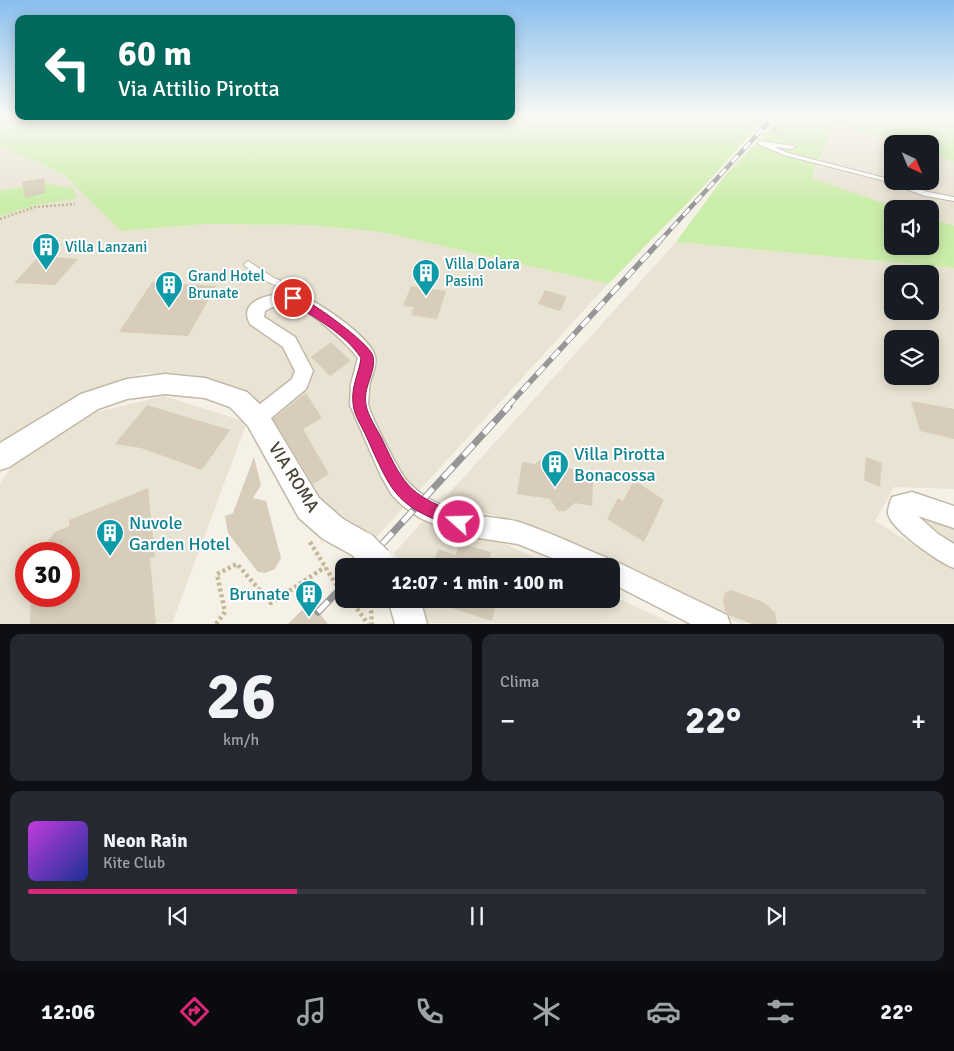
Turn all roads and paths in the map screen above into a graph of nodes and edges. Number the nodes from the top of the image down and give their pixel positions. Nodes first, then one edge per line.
1 (763, 144) edge
2 (769, 144) edge
3 (792, 147) dead end
4 (954, 199) edge
5 (75, 204) dead end
6 (0, 219) edge
7 (248, 264) dead end
8 (293, 298) junction
9 (257, 418) junction
10 (0, 458) edge
11 (954, 517) edge
12 (954, 557) edge
13 (375, 558) edge
14 (579, 558) edge
15 (620, 575) edge
16 (335, 583) edge
17 (356, 608) edge
18 (371, 608) edge
19 (407, 608) edge
20 (216, 624) edge
21 (368, 624) edge
22 (372, 624) edge
23 (411, 624) edge
24 (718, 624) edge

1 - 4 lane
2 - 3 lane
5 - 6 path
7 - 8 lane
8 - 9 street
8 - 14 street
9 - 10 street, VIA ROMA
9 - 13 street, VIA ROMA
11 - 12 street
15 - 24 street
16 - 20 path, bridge
17 - 21 path
18 - 22 path
19 - 23 street

